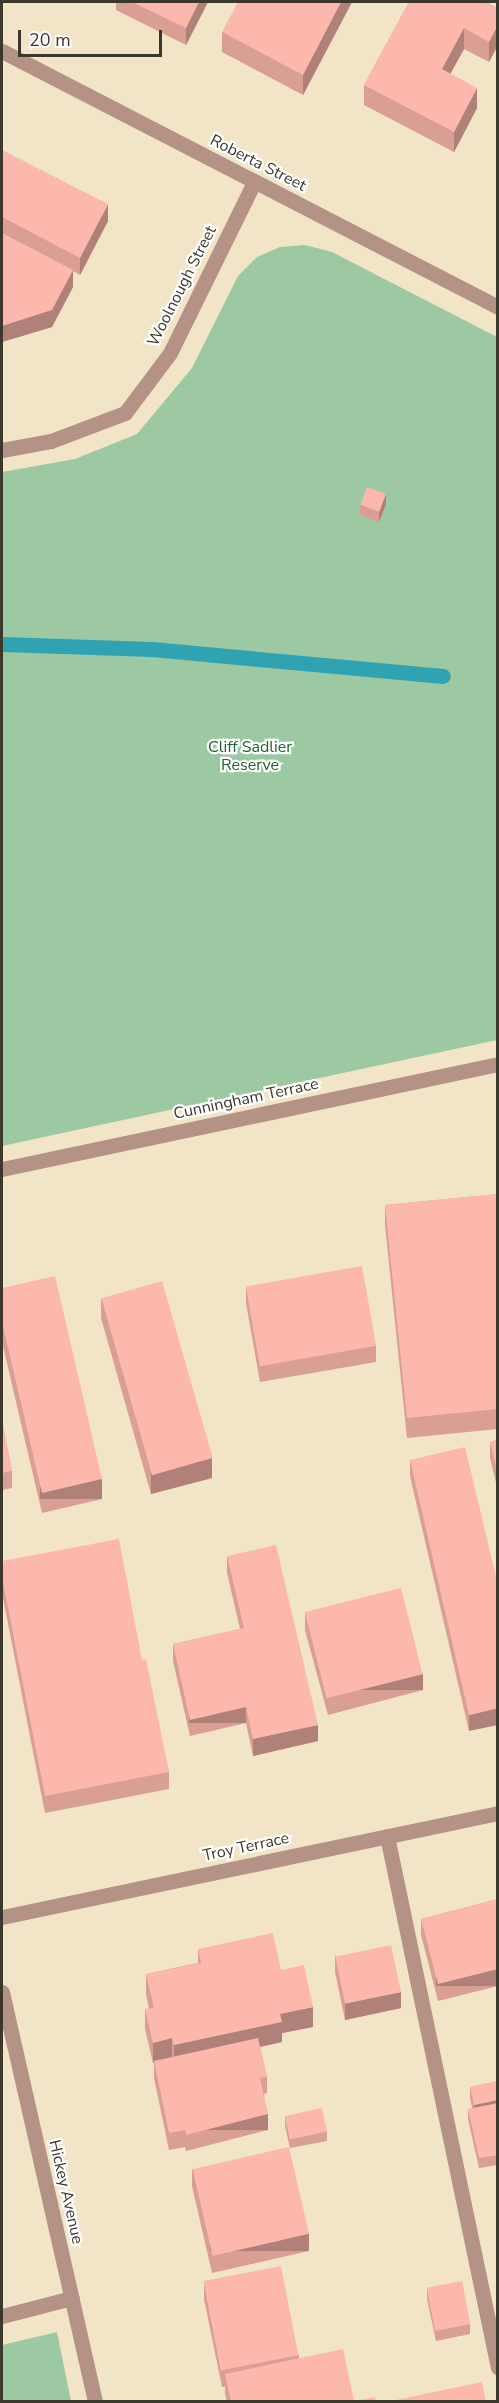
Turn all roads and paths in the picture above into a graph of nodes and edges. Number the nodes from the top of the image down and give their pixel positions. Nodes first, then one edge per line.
1 (2, 51) edge
2 (254, 182) junction
3 (498, 307) edge
4 (2, 450) edge
5 (498, 1064) edge
6 (2, 1169) edge
7 (498, 1813) edge
8 (387, 1836) junction
9 (2, 1917) edge
10 (2, 1992) edge
11 (72, 2298) junction
12 (2, 2316) edge
13 (498, 2368) edge
14 (95, 2402) edge

1 - 2 street, Roberta Street
2 - 3 street, Roberta Street
2 - 4 street, Woolnough Street
5 - 6 street, Cunningham Terrace
7 - 8 street, Troy Terrace
8 - 9 street, Troy Terrace
8 - 13 street
10 - 11 street, Hickey Avenue
11 - 12 street
11 - 14 street, Hickey Avenue

